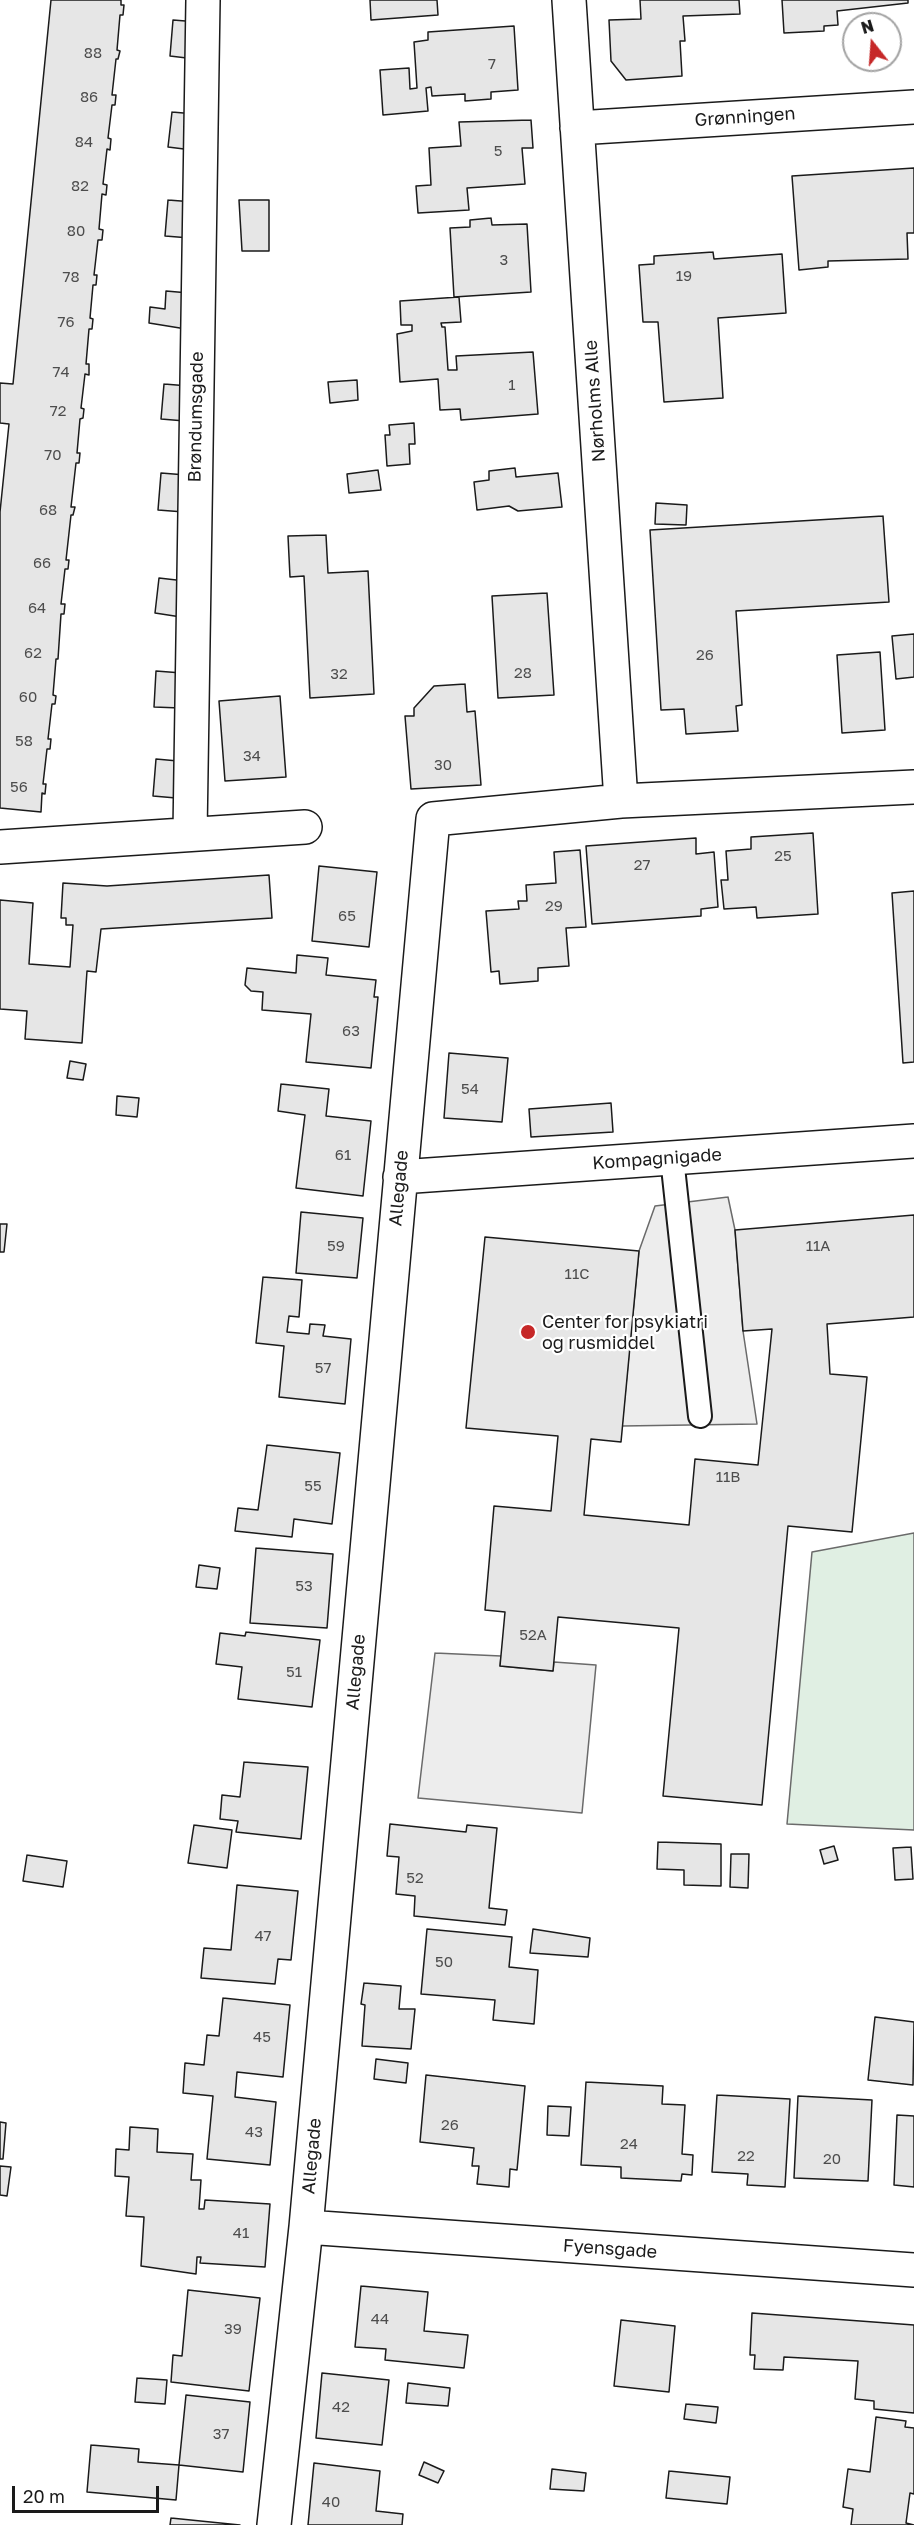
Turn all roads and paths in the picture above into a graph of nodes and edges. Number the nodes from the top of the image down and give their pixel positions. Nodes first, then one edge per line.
1 (203, 0) edge
2 (569, 0) edge
3 (914, 107) edge
4 (577, 128) junction
5 (914, 787) edge
6 (621, 801) junction
7 (305, 827) dead end
8 (190, 833) junction
9 (0, 847) edge
10 (914, 1141) edge
11 (672, 1158) junction
12 (400, 1178) junction
13 (700, 1416) dead end
14 (306, 2227) junction
15 (914, 2270) edge
16 (274, 2525) edge

1 - 8 street, Brøndumsgade
2 - 4 street, Nørholms Alle
3 - 4 street, Grønningen
4 - 6 street, Nørholms Alle
5 - 6 street
6 - 12 street, Allegade
7 - 8 street
8 - 9 street
10 - 11 street, Kompagnigade
11 - 12 street, Kompagnigade
11 - 13 lane
12 - 14 street, Allegade
14 - 15 street, Fyensgade
14 - 16 street, Allegade

